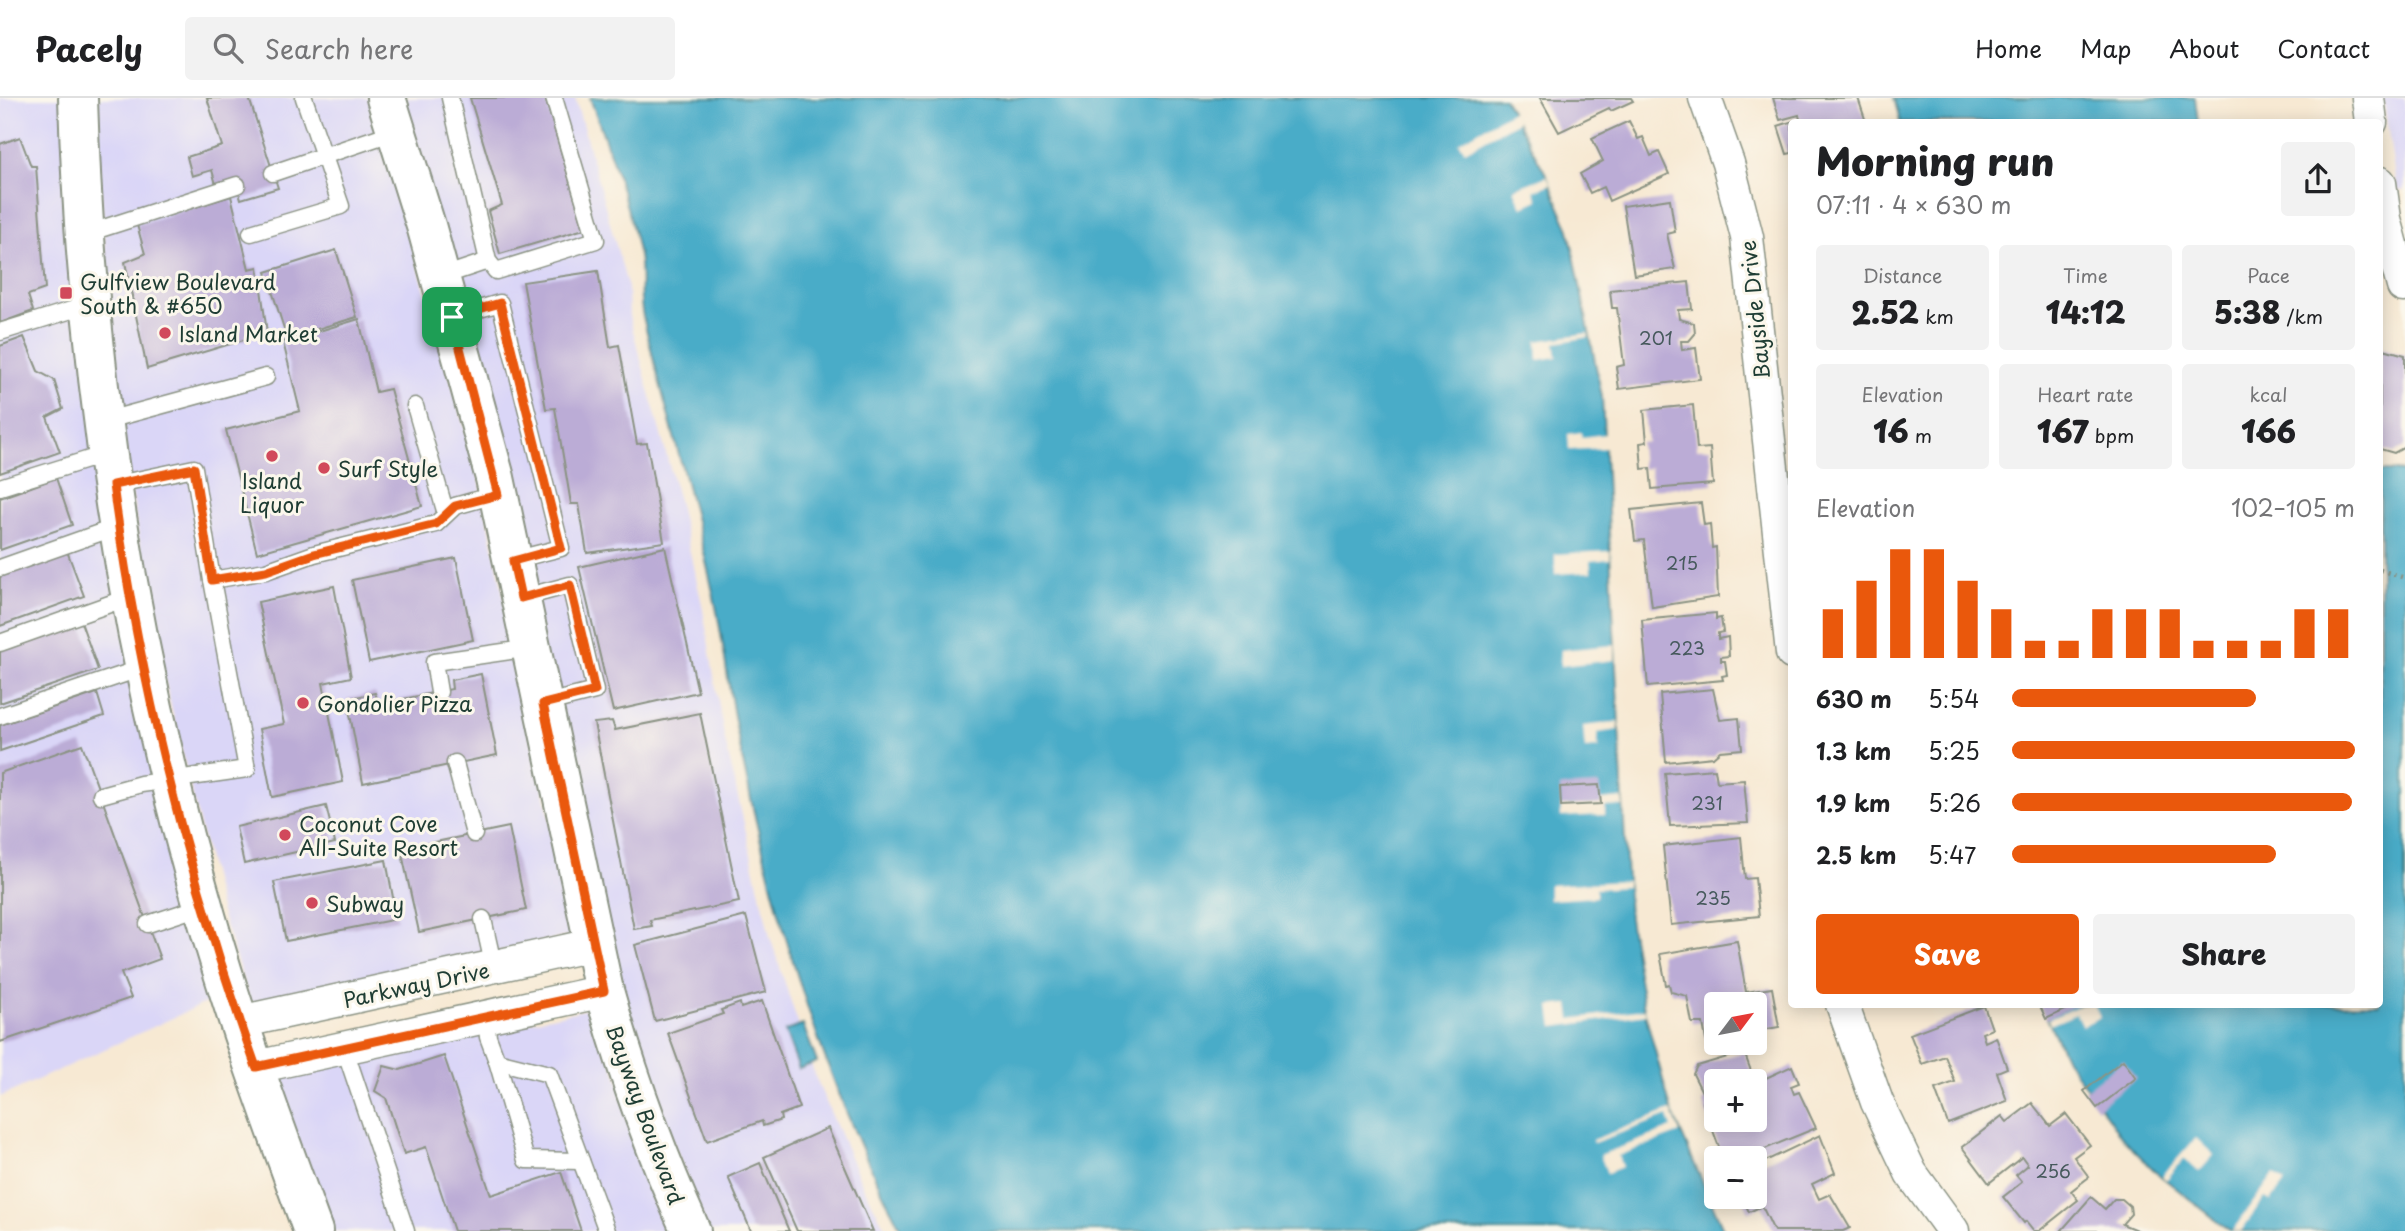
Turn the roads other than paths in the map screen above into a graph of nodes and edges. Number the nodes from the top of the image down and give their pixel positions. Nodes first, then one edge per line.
1 (78, 98) edge
2 (304, 98) edge
3 (450, 98) edge
4 (554, 98) edge
5 (1704, 98) edge
6 (2368, 98) edge
7 (391, 115) edge
8 (2371, 119) edge
9 (324, 156) junction
10 (273, 173) dead end
11 (237, 185) dead end
12 (2383, 205) edge
13 (251, 233) dead end
14 (85, 234) junction
15 (488, 261) junction
16 (440, 277) junction
17 (2403, 286) dead end
18 (90, 304) junction
19 (452, 317) junction
20 (0, 332) edge
21 (266, 377) dead end
22 (415, 406) dead end
23 (109, 453) junction
24 (0, 487) edge
25 (498, 495) junction
26 (446, 514) junction
27 (119, 526) junction
28 (513, 561) junction
29 (0, 568) edge
30 (212, 580) junction
31 (132, 596) junction
32 (521, 598) junction
33 (1788, 616) edge
34 (0, 643) edge
35 (531, 648) junction
36 (145, 667) junction
37 (439, 692) dead end
38 (543, 704) junction
39 (0, 716) edge
40 (455, 763) dead end
41 (171, 782) junction
42 (101, 795) dead end
43 (474, 834) dead end
44 (203, 906) junction
45 (484, 919) dead end
46 (148, 924) dead end
47 (592, 946) junction
48 (494, 968) junction
49 (604, 991) junction
50 (1843, 1008) edge
51 (486, 1017) junction
52 (240, 1022) junction
53 (344, 1048) junction
54 (497, 1061) junction
55 (256, 1067) junction
56 (581, 1161) junction
57 (313, 1231) edge
58 (406, 1231) edge
59 (607, 1231) edge
60 (691, 1231) edge
61 (1953, 1231) edge

1 - 14 street
2 - 9 lane
3 - 15 lane
4 - 15 lane
5 - 33 street, Bayside Drive
6 - 8 street
7 - 9 lane
7 - 16 street, Bayway Boulevard
9 - 10 lane
9 - 13 lane
11 - 14 lane
12 - 17 street
14 - 18 street
15 - 16 lane
16 - 19 street, Bayway Boulevard
18 - 20 lane
18 - 23 street
19 - 25 street, Bayway Boulevard
19 - 28 lane
21 - 23 lane
22 - 26 lane
23 - 24 lane
23 - 27 street
23 - 30 lane
25 - 26 lane
25 - 28 street, Bayway Boulevard
26 - 30 lane
27 - 29 lane
27 - 31 street
28 - 32 street, Bayway Boulevard
30 - 41 lane
31 - 34 lane
31 - 36 street
32 - 35 street, Bayway Boulevard
32 - 38 lane
35 - 37 lane
35 - 38 street, Bayway Boulevard
36 - 39 lane
36 - 41 street
38 - 47 street, Bayway Boulevard
40 - 43 lane
41 - 42 lane
41 - 44 street
44 - 46 lane
44 - 52 street
45 - 48 lane
47 - 48 street, Parkway Drive
47 - 49 street, Bayway Boulevard
48 - 52 street, Parkway Drive
49 - 51 street
49 - 60 street, Bayway Boulevard
50 - 61 street
51 - 53 street
51 - 54 lane
52 - 55 street
53 - 55 street
53 - 58 lane
54 - 56 lane
54 - 56 lane
55 - 57 street
56 - 59 lane

